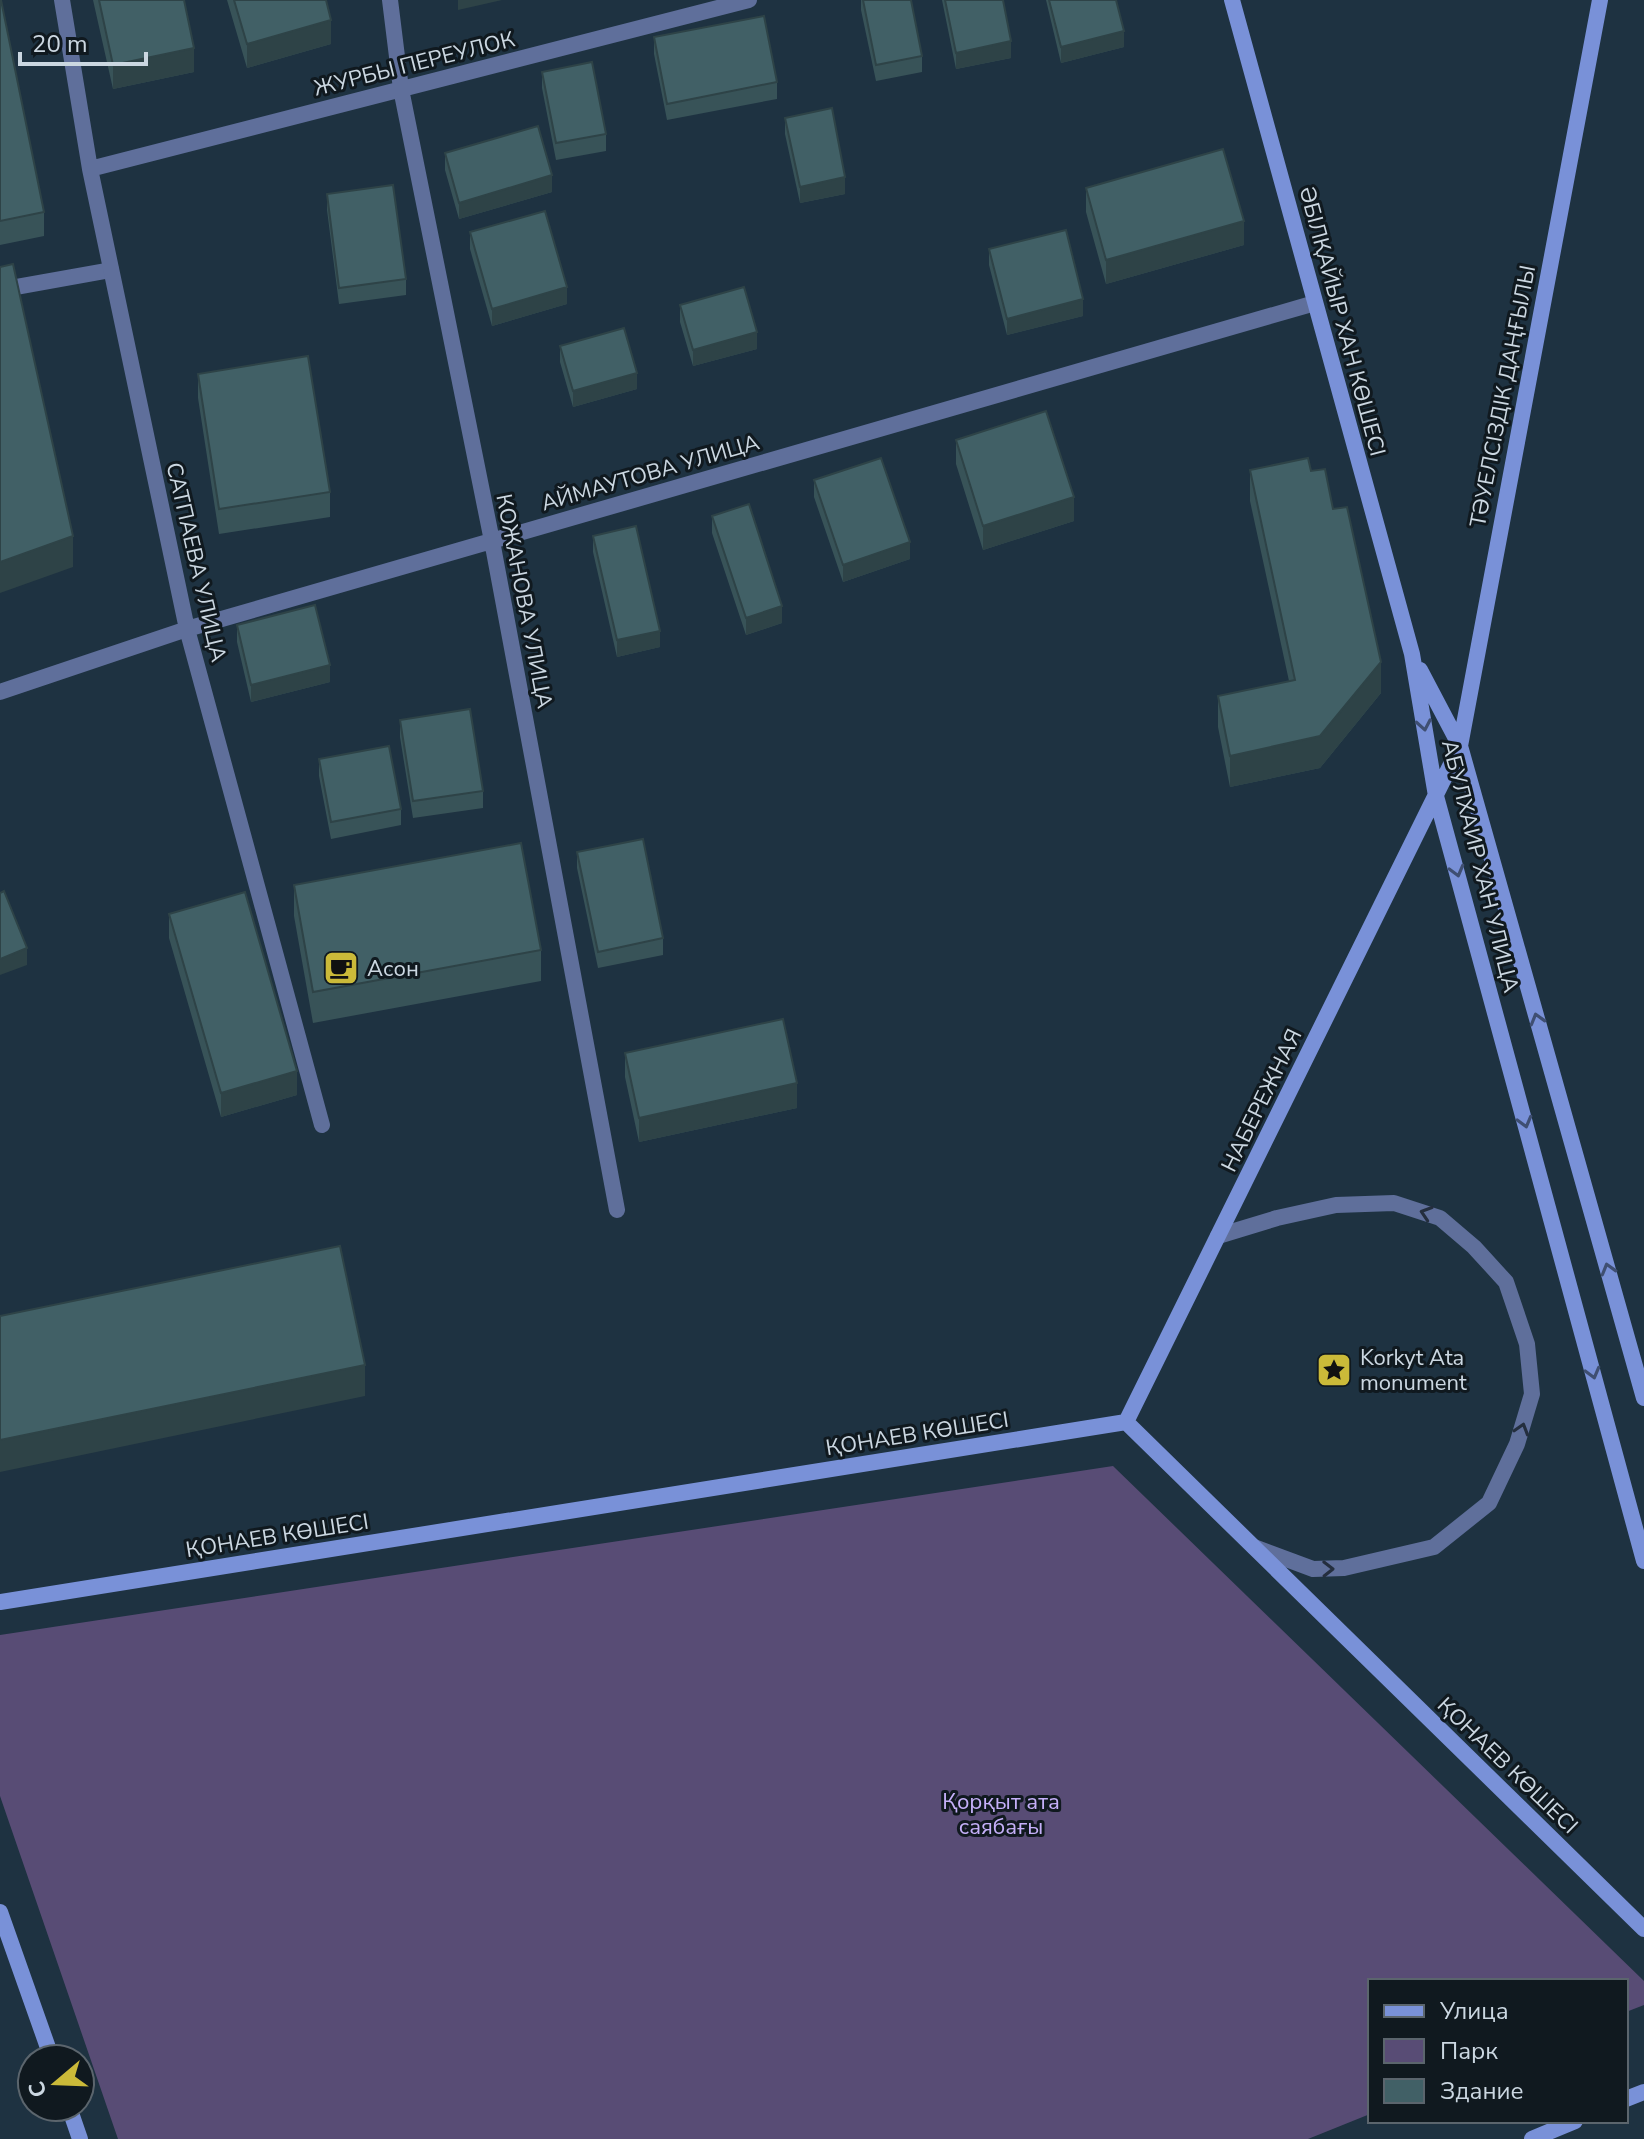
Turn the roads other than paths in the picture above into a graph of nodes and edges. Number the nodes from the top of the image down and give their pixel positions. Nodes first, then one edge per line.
1 (62, 0) edge
2 (390, 0) edge
3 (749, 0) edge
4 (1232, 0) edge
5 (1600, 0) edge
6 (401, 89) junction
7 (90, 169) junction
8 (111, 270) junction
9 (0, 290) edge
10 (1315, 303) junction
11 (492, 541) junction
12 (187, 629) junction
13 (1412, 654) junction
14 (0, 692) edge
15 (1460, 746) junction
16 (1436, 796) junction
17 (322, 1125) dead end
18 (617, 1210) dead end
19 (1218, 1236) junction
20 (1644, 1398) edge
21 (1126, 1422) junction
22 (1254, 1547) junction
23 (1644, 1561) edge
24 (0, 1602) edge
25 (0, 1912) edge
26 (1644, 1929) edge
27 (46, 2043) edge
28 (1570, 2123) edge
29 (1532, 2139) edge

1 - 7 street, САТПАЕВА УЛИЦА
2 - 6 street, КОЖАНОВА УЛИЦА
3 - 6 street, ЖУРБЫ ПЕРЕУЛОК
4 - 10 street, ӘБІЛҚАЙЫР ХАН КӨШЕСІ
5 - 15 street, ТӘУЕЛСІЗДІК ДАҢҒЫЛЫ
6 - 7 street, ЖУРБЫ ПЕРЕУЛОК
6 - 11 street, КОЖАНОВА УЛИЦА
7 - 8 street, САТПАЕВА УЛИЦА
8 - 9 street
8 - 12 street, САТПАЕВА УЛИЦА
10 - 11 street, АЙМАУТОВА УЛИЦА
10 - 13 street, ӘБІЛҚАЙЫР ХАН КӨШЕСІ
11 - 12 street, АЙМАУТОВА УЛИЦА
11 - 18 street, КОЖАНОВА УЛИЦА
12 - 14 street, АЙМАУТОВА УЛИЦА
12 - 17 street, САТПАЕВА УЛИЦА
13 - 15 street, АБУЛХАИР ХАН УЛИЦА
13 -> 16 street, АБУЛХАИР ХАН УЛИЦА
15 - 16 street, ТӘУЕЛСІЗДІК ДАҢҒЫЛЫ
20 -> 15 street, АБУЛХАИР ХАН УЛИЦА
16 - 19 street, НАБЕРЕЖНАЯ
16 -> 23 street, АБУЛХАИР ХАН УЛИЦА
19 - 21 street, НАБЕРЕЖНАЯ
22 -> 19 street
21 - 22 street, ҚОНАЕВ КӨШЕСІ
21 - 24 street, ҚОНАЕВ КӨШЕСІ
22 - 26 street, ҚОНАЕВ КӨШЕСІ
25 - 27 street
28 - 29 street

